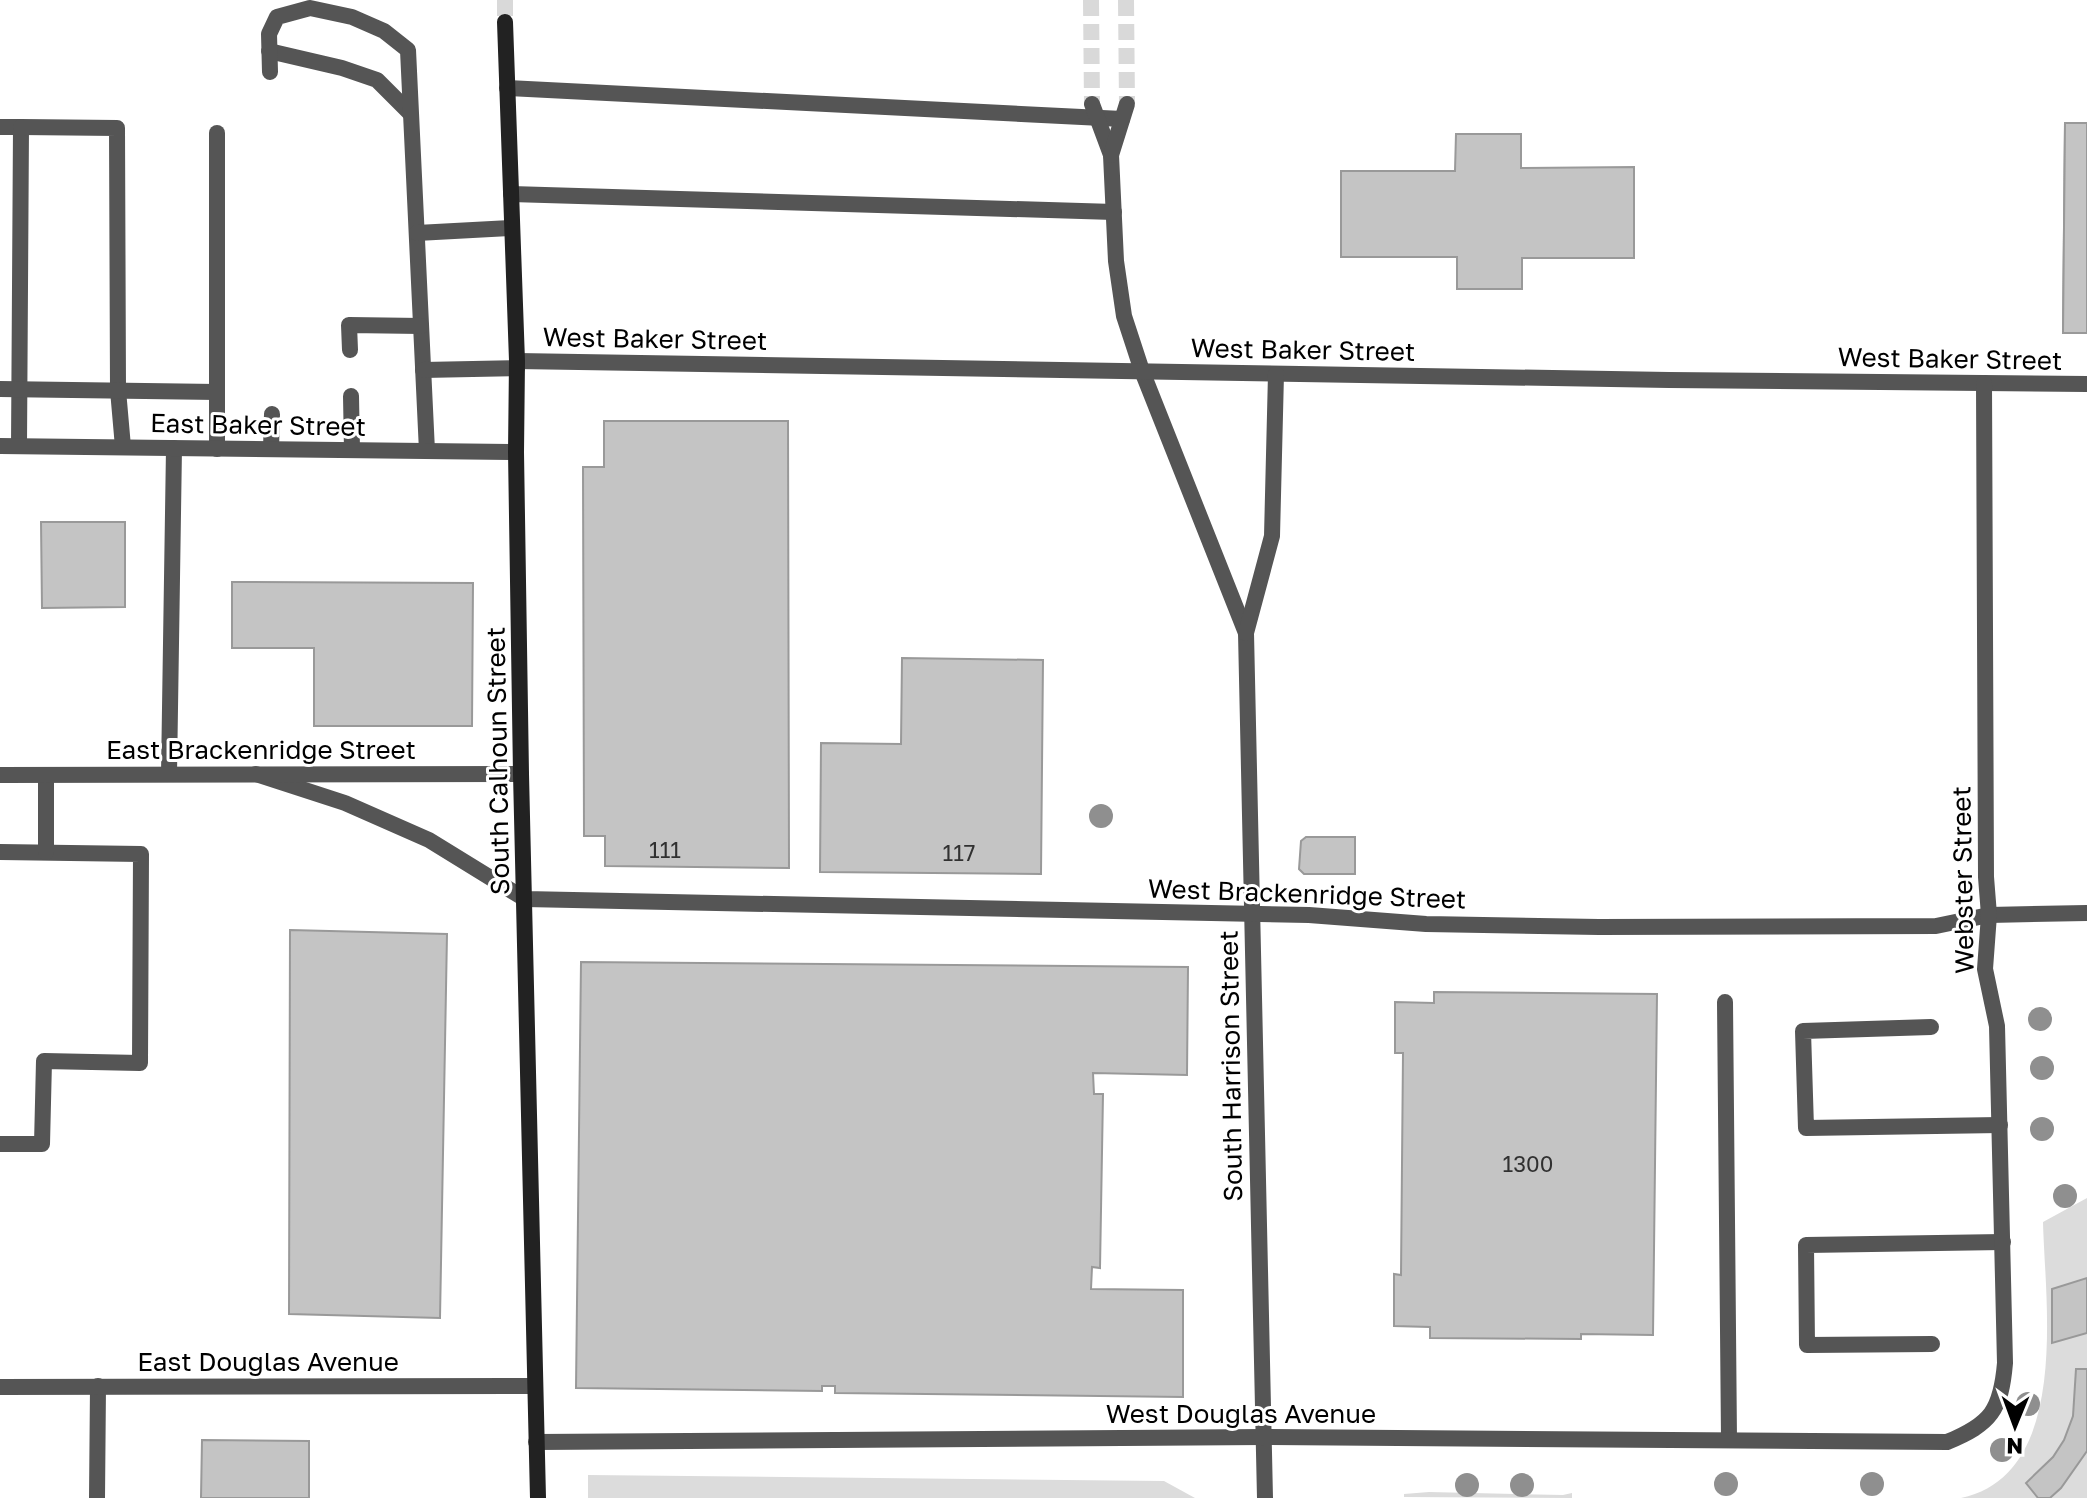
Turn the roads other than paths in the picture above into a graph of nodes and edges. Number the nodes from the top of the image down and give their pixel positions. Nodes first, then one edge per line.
1 (505, 22) tunnel mouth
2 (269, 51) junction
3 (270, 72) dead end
4 (507, 88) junction
5 (1095, 111) junction
6 (410, 113) junction
7 (0, 127) edge
8 (21, 127) junction
9 (217, 133) dead end
10 (1111, 155) junction
11 (511, 194) junction
12 (1114, 212) junction
13 (512, 228) junction
14 (417, 233) junction
15 (421, 326) junction
16 (350, 350) dead end
17 (517, 364) junction
18 (423, 370) junction
19 (1142, 371) junction
20 (1276, 374) junction
21 (1984, 383) junction
22 (2087, 384) edge
23 (0, 389) edge
24 (19, 389) junction
25 (118, 390) junction
26 (217, 392) junction
27 (351, 396) dead end
28 (272, 414) dead end
29 (0, 446) edge
30 (19, 446) junction
31 (123, 447) junction
32 (174, 448) junction
33 (217, 449) junction
34 (271, 449) junction
35 (352, 450) junction
36 (427, 451) junction
37 (516, 452) junction
38 (1246, 633) junction
39 (169, 774) junction
40 (256, 774) junction
41 (521, 774) junction
42 (0, 775) edge
43 (46, 775) junction
44 (0, 852) edge
45 (46, 852) junction
46 (525, 899) junction
47 (2087, 913) edge
48 (1252, 915) junction
49 (1989, 915) junction
50 (1725, 1002) dead end
51 (1931, 1027) dead end
52 (2000, 1125) junction
53 (0, 1144) edge
54 (2003, 1242) junction
55 (1932, 1344) dead end
56 (98, 1386) junction
57 (535, 1386) junction
58 (0, 1387) edge
59 (1264, 1437) junction
60 (1729, 1439) junction
61 (536, 1442) junction
62 (1947, 1442) joint
63 (97, 1498) edge
64 (538, 1498) edge
65 (1265, 1498) edge

1 - 4 street, South Calhoun Street
2 - 3 street
2 - 6 street
2 - 6 street
4 - 5 street
4 - 11 street, South Calhoun Street
5 - 10 street, South Harrison Street
5 - 10 street, South Harrison Street
6 - 14 street
7 - 8 street
8 - 24 street
8 - 25 street
9 - 26 street
10 - 12 street, South Harrison Street
11 - 12 street
11 - 13 street, South Calhoun Street
12 - 19 street, South Harrison Street
13 - 14 street
13 - 17 street, South Calhoun Street
14 - 15 street
15 - 16 street
15 - 18 street
17 - 18 street, West Baker Street
17 - 19 street, West Baker Street
17 - 37 street, South Calhoun Street
18 - 36 street
19 - 20 street, West Baker Street
19 - 38 street, South Harrison Street
20 - 21 street, West Baker Street
20 - 38 street, South Harrison Street
21 - 22 street, West Baker Street
21 - 49 street, Webster Street
23 - 24 street
24 - 25 street
24 - 30 street
25 - 26 street
25 - 31 street
26 - 33 street
27 - 35 street
28 - 34 street
29 - 30 street, East Baker Street
30 - 31 street, East Baker Street
31 - 32 street, East Baker Street
32 - 33 street, East Baker Street
32 - 39 street
33 - 34 street, East Baker Street
34 - 35 street, East Baker Street
35 - 36 street, East Baker Street
36 - 37 street, East Baker Street
37 - 41 street, South Calhoun Street
38 - 48 street, South Harrison Street
39 - 40 street, East Brackenridge Street
39 - 43 street, East Brackenridge Street
40 - 41 street, East Brackenridge Street
40 - 46 street
41 - 46 street, South Calhoun Street
42 - 43 street, East Brackenridge Street
43 - 45 street
44 - 45 street
45 - 53 street
46 - 48 street, West Brackenridge Street
46 - 57 street, South Calhoun Street
47 - 49 street, West Brackenridge Street
48 - 49 street, West Brackenridge Street
48 - 59 street, South Harrison Street
49 - 52 street, Webster Street
50 - 60 street
51 - 52 street
52 - 54 street, Webster Street
54 - 55 street
54 - 62 street, Webster Street
56 - 57 street, East Douglas Avenue
56 - 58 street, East Douglas Avenue
56 - 63 street
57 - 61 street, South Calhoun Street
59 - 60 street, West Douglas Avenue
59 - 61 street, West Douglas Avenue
59 - 65 street, South Harrison Street
60 - 62 street, West Douglas Avenue
61 - 64 street, South Calhoun Street

